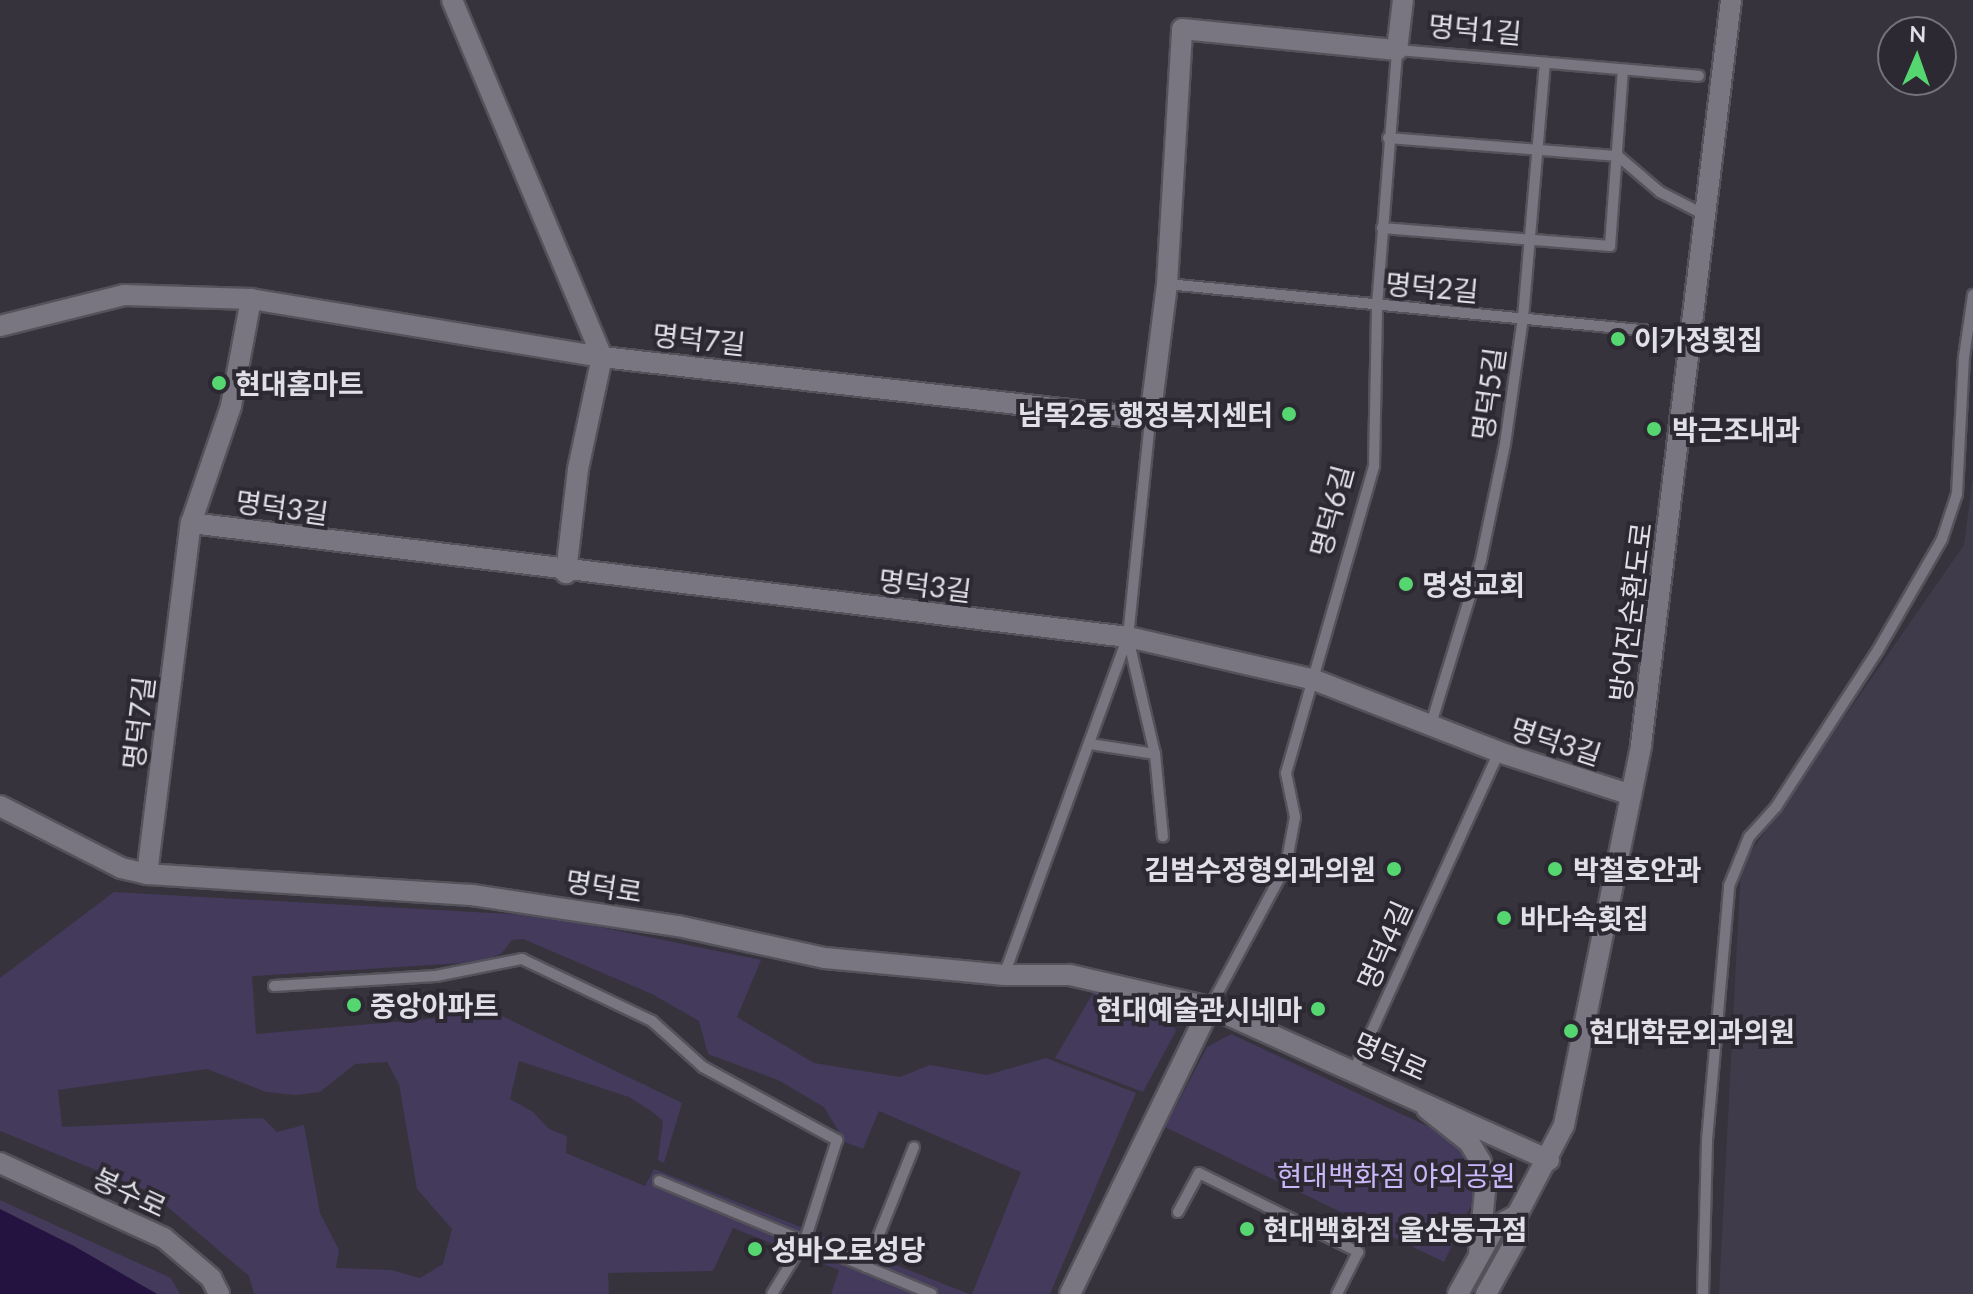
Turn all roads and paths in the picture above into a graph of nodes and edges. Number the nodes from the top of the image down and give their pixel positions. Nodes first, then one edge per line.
1 (452, 0) edge
2 (1403, 0) edge
3 (1731, 0) edge
4 (1397, 50) junction
5 (1545, 63) junction
6 (1623, 70) junction
7 (1699, 76) dead end
8 (1388, 138) junction
9 (1537, 151) junction
10 (1618, 156) junction
11 (1708, 217) junction
12 (1382, 228) junction
13 (1528, 240) junction
14 (1167, 284) junction
15 (1973, 295) edge
16 (251, 299) junction
17 (1377, 306) junction
18 (1523, 318) junction
19 (0, 326) edge
20 (1694, 335) junction
21 (602, 357) junction
22 (1150, 419) junction
23 (191, 523) junction
24 (566, 573) junction
25 (1128, 637) junction
26 (1312, 679) junction
27 (1431, 724) junction
28 (1090, 744) junction
29 (1499, 752) junction
30 (1155, 754) junction
31 (1631, 795) junction
32 (0, 806) edge
33 (1163, 837) dead end
34 (147, 874) junction
35 (1004, 975) junction
36 (274, 986) dead end
37 (1210, 1007) junction
38 (1354, 1070) junction
39 (1416, 1097) junction
40 (914, 1147) dead end
41 (1549, 1160) junction
42 (0, 1163) edge
43 (659, 1181) dead end
44 (1178, 1212) dead end
45 (1517, 1215) junction
46 (805, 1240) junction
47 (1479, 1255) junction
48 (866, 1267) junction
49 (219, 1294) edge
50 (772, 1294) edge
51 (932, 1294) edge
52 (1070, 1294) edge
53 (1337, 1294) edge
54 (1458, 1294) edge
55 (1486, 1294) edge
56 (1703, 1294) edge

1 - 21 street
2 - 4 street, 명덕6길
3 - 11 street, 방어진순환도로
4 - 5 lane, 명덕1길
4 - 8 lane, 명덕6길
4 - 14 street, 명덕1길
5 - 6 lane, 명덕1길
5 - 9 lane, 명덕5길
6 - 7 lane, 명덕1길
6 - 10 lane
8 - 9 lane
8 - 12 lane, 명덕6길
9 - 10 lane
9 - 13 lane, 명덕5길
10 - 11 lane
10 - 13 lane
11 - 20 street, 방어진순환도로
12 - 13 lane
12 - 17 lane, 명덕6길
13 - 18 lane, 명덕5길
14 - 17 lane, 명덕2길
14 - 22 street, 명덕1길
15 - 56 lane
16 - 19 street
16 - 21 street, 명덕7길
16 - 23 street, 명덕7길
17 - 18 lane, 명덕2길
17 - 26 lane, 명덕6길
18 - 20 lane, 명덕2길
18 - 27 lane, 명덕5길
20 - 31 street, 방어진순환도로
21 - 22 street, 명덕7길
21 - 24 street
22 - 25 lane
23 - 24 street, 명덕3길
23 - 34 street, 명덕7길
24 - 25 street, 명덕3길
25 - 26 street, 명덕3길
25 - 28 lane
25 - 30 lane
26 - 27 street, 명덕3길
26 - 37 lane, 명덕6길
27 - 29 street, 명덕3길
28 - 30 lane
28 - 35 lane
29 - 31 street, 명덕3길
29 - 38 lane, 명덕4길
30 - 33 lane
31 - 41 street, 방어진순환도로
32 - 34 street, 명덕로
34 - 35 street, 명덕로
35 - 37 street, 명덕로
36 - 46 lane
37 - 38 street, 명덕로
37 - 52 street
38 - 39 street, 명덕로
39 - 41 street, 명덕로
39 - 47 street
40 - 48 lane
41 - 45 street, 방어진순환도로
42 - 49 street, 봉수로
43 - 46 lane
44 - 53 lane
45 - 47 street, 방어진순환도로
45 - 55 street, 방어진순환도로
46 - 48 lane
46 - 50 lane
47 - 54 street, 방어진순환도로
48 - 51 lane

